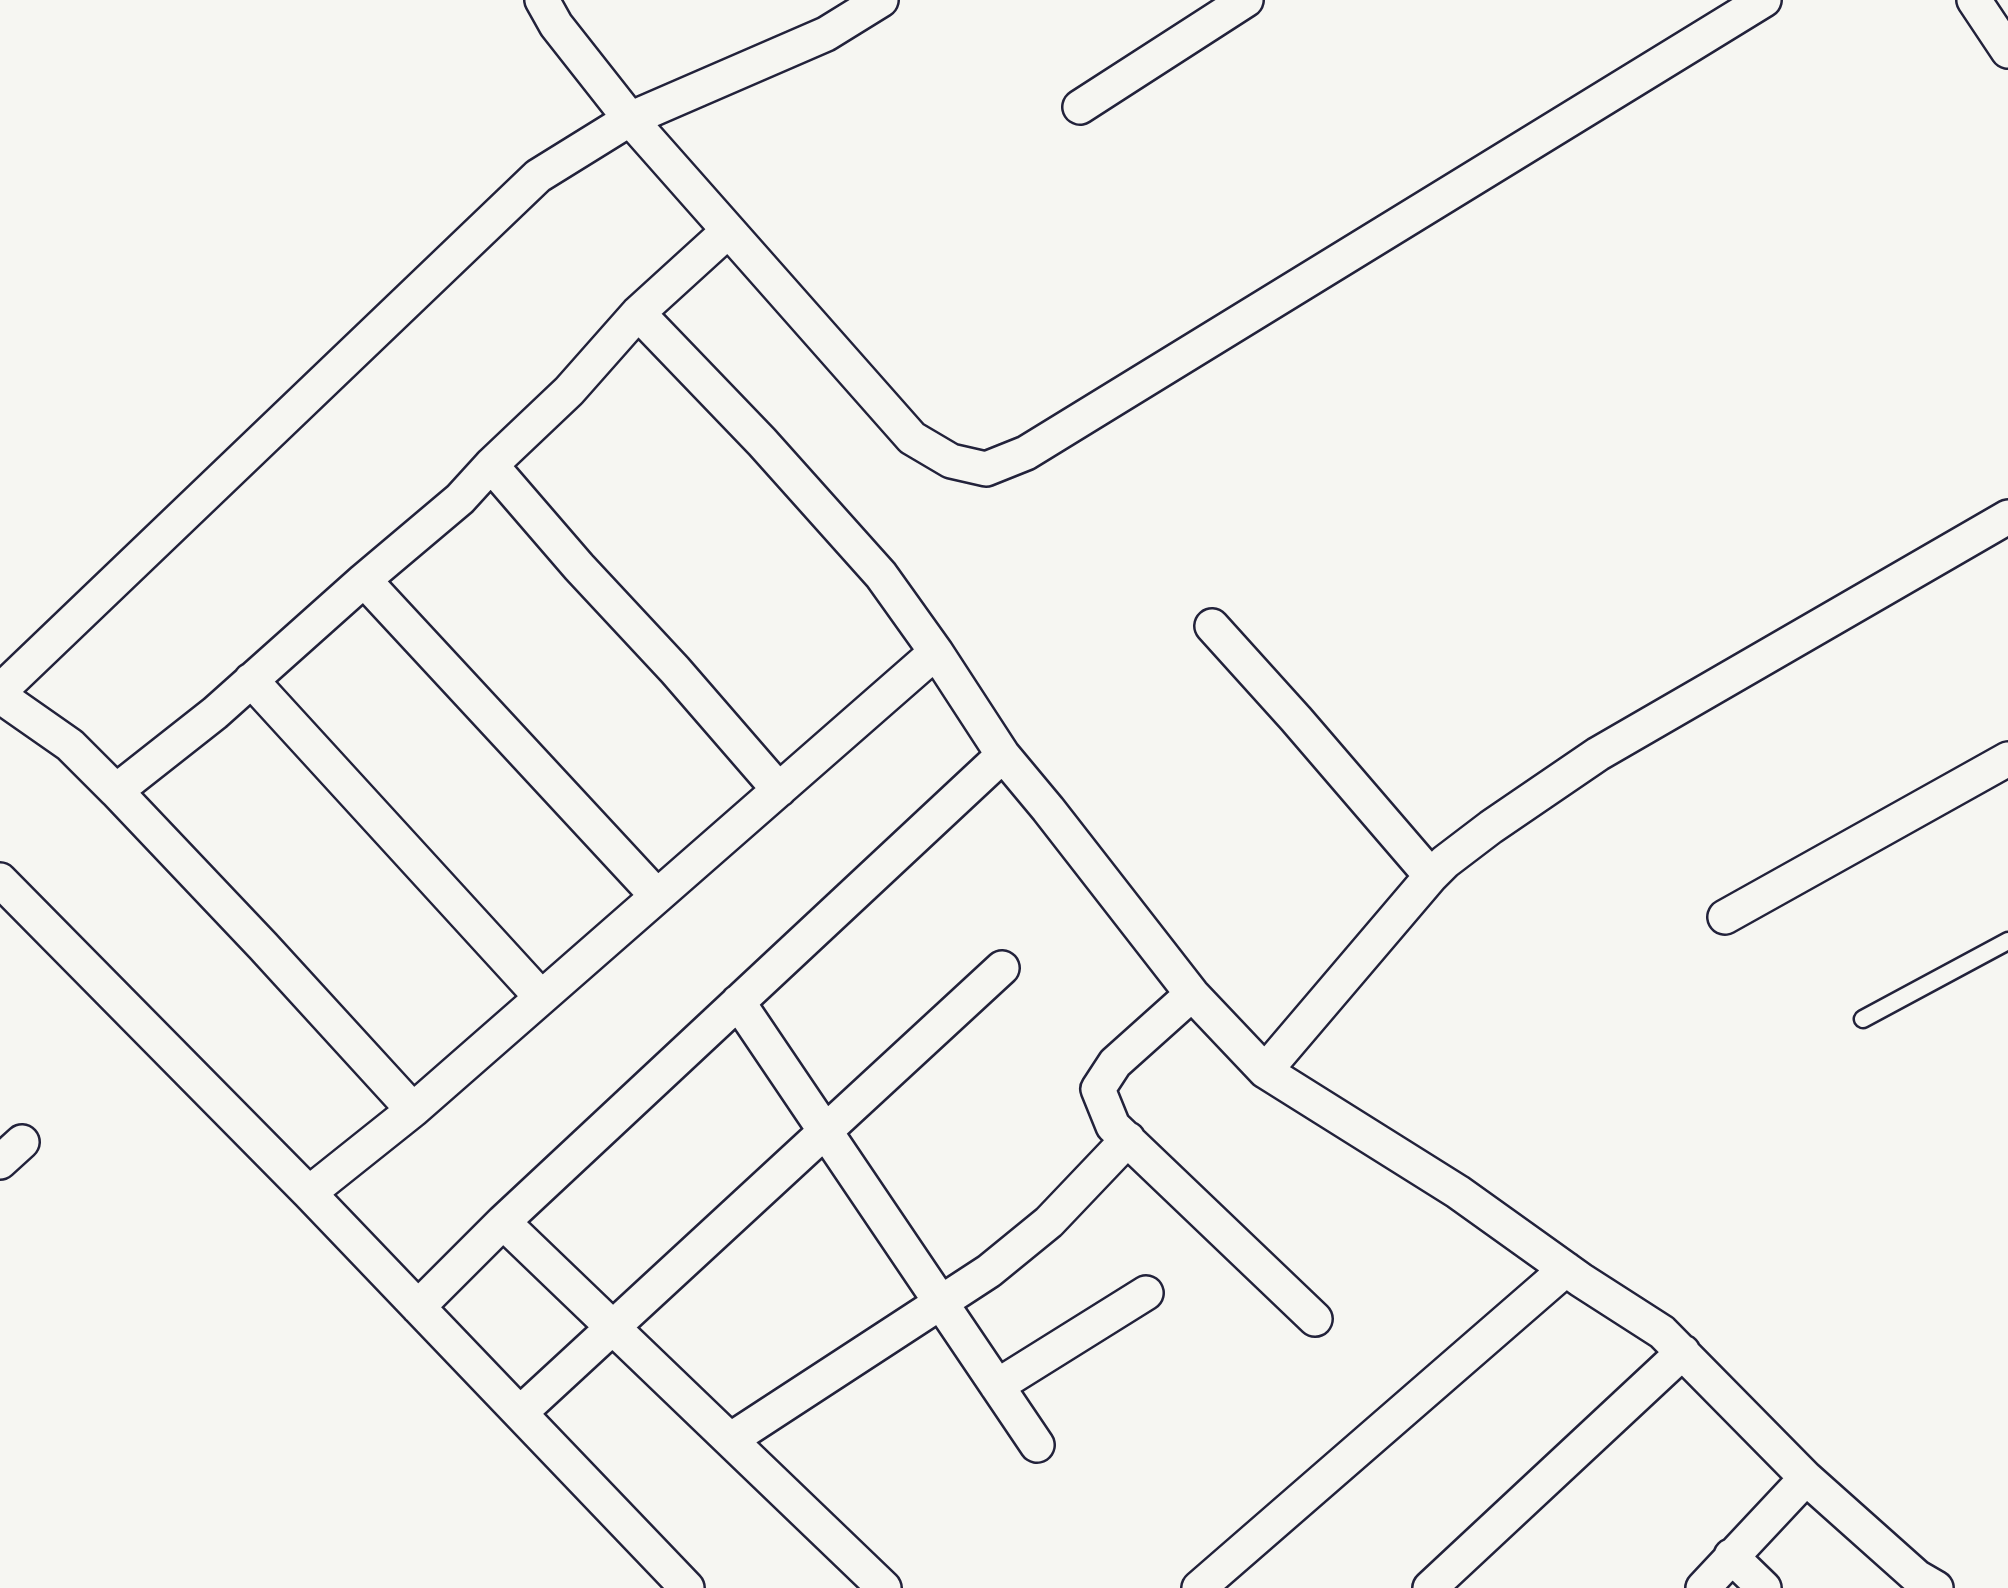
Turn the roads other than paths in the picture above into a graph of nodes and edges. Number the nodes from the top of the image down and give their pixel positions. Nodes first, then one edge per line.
1 (542, 0) edge
2 (881, 0) edge
3 (1246, 0) edge
4 (1763, 0) edge
5 (1974, 0) edge
6 (2008, 51) edge
7 (1080, 107) dead end
8 (630, 119) junction
9 (728, 231) junction
10 (638, 313) junction
11 (491, 465) junction
12 (2008, 517) edge
13 (364, 580) junction
14 (1212, 626) dead end
15 (936, 652) junction
16 (251, 680) junction
17 (0, 693) edge
18 (1003, 755) junction
19 (2008, 759) edge
20 (779, 790) junction
21 (116, 791) junction
22 (1431, 876) junction
23 (0, 880) edge
24 (657, 896) junction
25 (1725, 917) dead end
26 (2008, 941) edge
27 (1002, 968) dead end
28 (1192, 994) junction
29 (541, 997) junction
30 (738, 1002) junction
31 (1863, 1019) dead end
32 (1265, 1071) junction
33 (413, 1110) junction
34 (824, 1131) junction
35 (1128, 1139) junction
36 (309, 1193) junction
37 (503, 1222) junction
38 (1566, 1269) junction
39 (1146, 1293) dead end
40 (941, 1303) junction
41 (418, 1307) junction
42 (1315, 1319) dead end
43 (613, 1328) junction
44 (1683, 1352) junction
45 (997, 1386) junction
46 (520, 1413) junction
47 (730, 1440) junction
48 (1037, 1445) dead end
49 (1806, 1478) junction
50 (1731, 1556) junction
51 (687, 1588) edge
52 (884, 1588) edge
53 (1199, 1588) edge
54 (1430, 1588) edge
55 (1703, 1588) edge
56 (1764, 1588) edge
57 (1936, 1588) edge

1 - 8 street
2 - 8 street
3 - 7 street
4 - 9 street
5 - 6 street
8 - 9 street
8 - 17 street
9 - 10 street
10 - 11 street
10 - 15 street
11 - 13 street
11 - 20 street
12 - 22 street
13 - 16 street
13 - 24 street
14 - 22 street
15 - 18 street
15 - 20 street
16 - 21 street
16 - 29 street
17 - 21 street
18 - 28 street
18 - 30 street
19 - 25 street
20 - 24 street
21 - 33 street
22 - 32 street
23 - 36 street
24 - 29 street
26 - 31 lane
27 - 34 street
28 - 32 street
28 - 35 street
29 - 33 street
30 - 34 street
30 - 37 street
32 - 38 street
33 - 36 street
34 - 40 street
34 - 43 street
35 - 40 street
35 - 42 street
36 - 41 street
37 - 41 street
37 - 43 street
38 - 44 street
38 - 53 street
39 - 45 street
40 - 45 street
40 - 47 street
41 - 46 street
43 - 46 street
43 - 47 street
44 - 49 street
44 - 54 street
45 - 48 street
46 - 51 street
47 - 52 street
49 - 50 street
49 - 57 street
50 - 55 street
50 - 56 street

